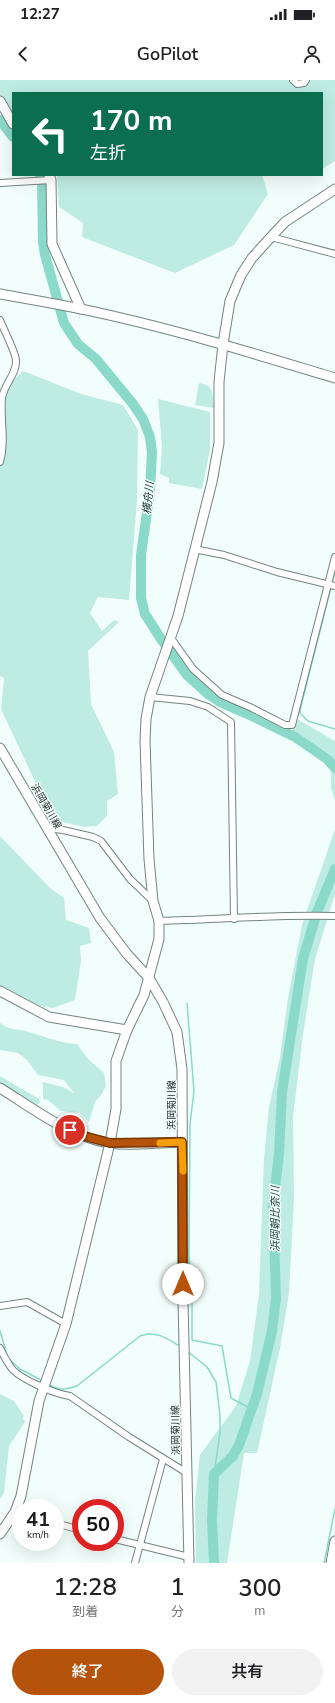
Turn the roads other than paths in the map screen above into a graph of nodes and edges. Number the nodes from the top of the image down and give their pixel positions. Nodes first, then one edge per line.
1 (293, 80) edge
2 (306, 80) edge
3 (0, 102) edge
4 (12, 122) edge
5 (50, 177) edge
6 (0, 183) edge
7 (335, 189) edge
8 (271, 236) junction
9 (335, 254) edge
10 (0, 294) edge
11 (81, 309) junction
12 (0, 320) edge
13 (223, 344) junction
14 (335, 378) edge
15 (0, 462) edge
16 (194, 549) junction
17 (335, 557) edge
18 (332, 585) edge
19 (171, 638) junction
20 (150, 697) junction
21 (0, 748) edge
22 (47, 828) junction
23 (153, 901) junction
24 (335, 916) edge
25 (234, 919) junction
26 (159, 921) junction
27 (149, 978) junction
28 (0, 991) edge
29 (127, 1030) junction
30 (0, 1088) edge
31 (182, 1142) junction
32 (110, 1143) junction
33 (0, 1306) edge
34 (66, 1324) junction
35 (0, 1348) edge
36 (44, 1388) junction
37 (163, 1459) junction
38 (187, 1473) junction
39 (20, 1499) edge
40 (12, 1520) edge
41 (0, 1534) edge
42 (124, 1541) edge
43 (335, 1541) edge
44 (140, 1545) junction
45 (189, 1560) edge
46 (135, 1563) edge
47 (331, 1563) edge

1 - 2 street
3 - 4 street
5 - 6 street
5 - 11 street
7 - 8 street
8 - 9 street
8 - 13 street
10 - 11 street
11 - 13 street
12 - 15 street
13 - 14 street
13 - 16 street
16 - 18 street
16 - 19 street
17 - 18 street
18 - 19 street
19 - 20 street
20 - 23 street
20 - 25 street
21 - 22 street, 浜岡菊川線
22 - 23 street
22 - 27 street, 浜岡菊川線
23 - 26 street
24 - 25 street
25 - 26 street
26 - 27 street
27 - 29 street
27 - 31 street, 浜岡菊川線
28 - 29 street
29 - 32 street
30 - 32 street
31 - 32 street
31 - 38 street, 浜岡菊川線
32 - 34 street
33 - 34 street
34 - 36 street
35 - 36 street
36 - 37 street
36 - 39 street
37 - 38 street
37 - 44 street
38 - 45 street, 浜岡菊川線
40 - 41 street
42 - 44 street
43 - 47 street
44 - 45 street
44 - 46 street

